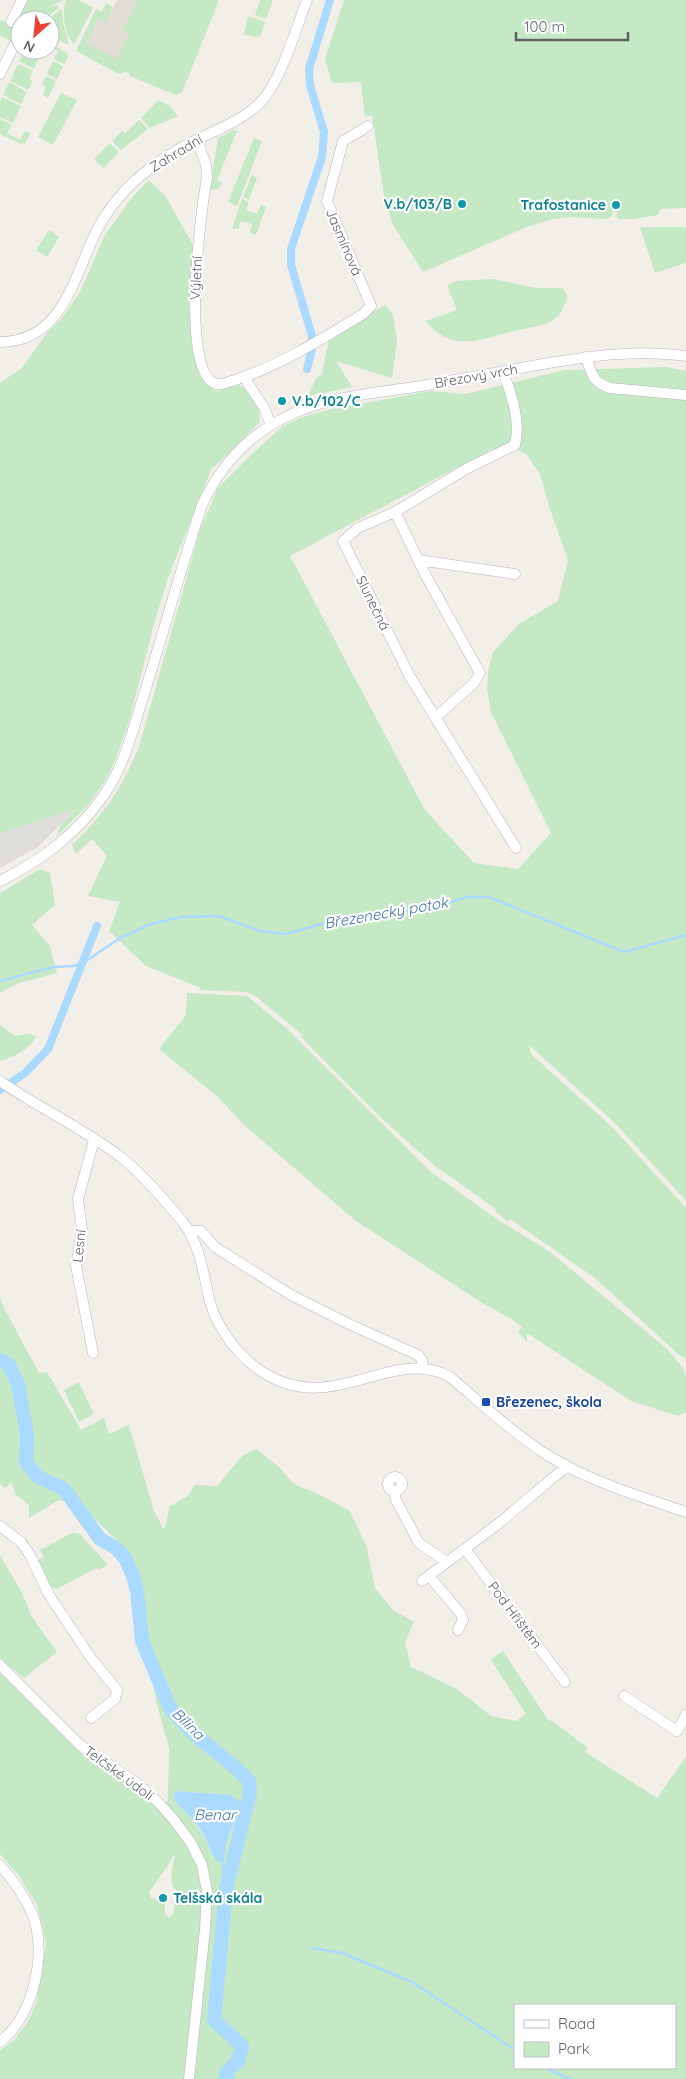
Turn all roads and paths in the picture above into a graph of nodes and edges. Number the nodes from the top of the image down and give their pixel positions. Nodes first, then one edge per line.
1 (307, 0) edge
2 (10, 54) edge
3 (0, 74) edge
4 (368, 126) dead end
5 (197, 140) junction
6 (0, 342) edge
7 (686, 356) edge
8 (586, 357) junction
9 (503, 371) junction
10 (244, 377) junction
11 (686, 395) edge
12 (272, 425) junction
13 (396, 512) junction
14 (418, 560) junction
15 (516, 574) dead end
16 (436, 717) junction
17 (516, 848) dead end
18 (0, 881) edge
19 (0, 1082) edge
20 (94, 1140) junction
21 (189, 1232) junction
22 (93, 1353) dead end
23 (422, 1368) junction
24 (567, 1466) junction
25 (394, 1491) dead end
26 (686, 1512) edge
27 (0, 1526) edge
28 (465, 1549) junction
29 (447, 1562) junction
30 (458, 1630) dead end
31 (0, 1665) edge
32 (564, 1682) dead end
33 (624, 1696) dead end
34 (686, 1715) edge
35 (91, 1718) dead end
36 (0, 1865) edge
37 (0, 2042) edge
38 (189, 2079) edge

1 - 5 street, Zahradní
2 - 3 street
4 - 10 street, Jasmínová
5 - 6 street, Zahradní
5 - 10 street, Výletní
7 - 8 street, Březový vrch
8 - 9 street, Březový vrch
8 - 11 street
9 - 12 street, Březový vrch
9 - 13 street, Slunečná
10 - 12 street
12 - 18 street, Březový vrch
13 - 14 street
13 - 16 street, Slunečná
14 - 15 street
14 - 16 street
16 - 17 street, Slunečná
19 - 20 street
20 - 21 street
20 - 22 street, Lesní
21 - 23 street
21 - 23 street
23 - 24 street
24 - 26 street
24 - 28 street
25 - 29 street
27 - 35 street
28 - 29 street
28 - 32 street, Pod Hřištěm
29 - 30 street
31 - 38 street, Telčské údolí
33 - 34 street
36 - 37 street

